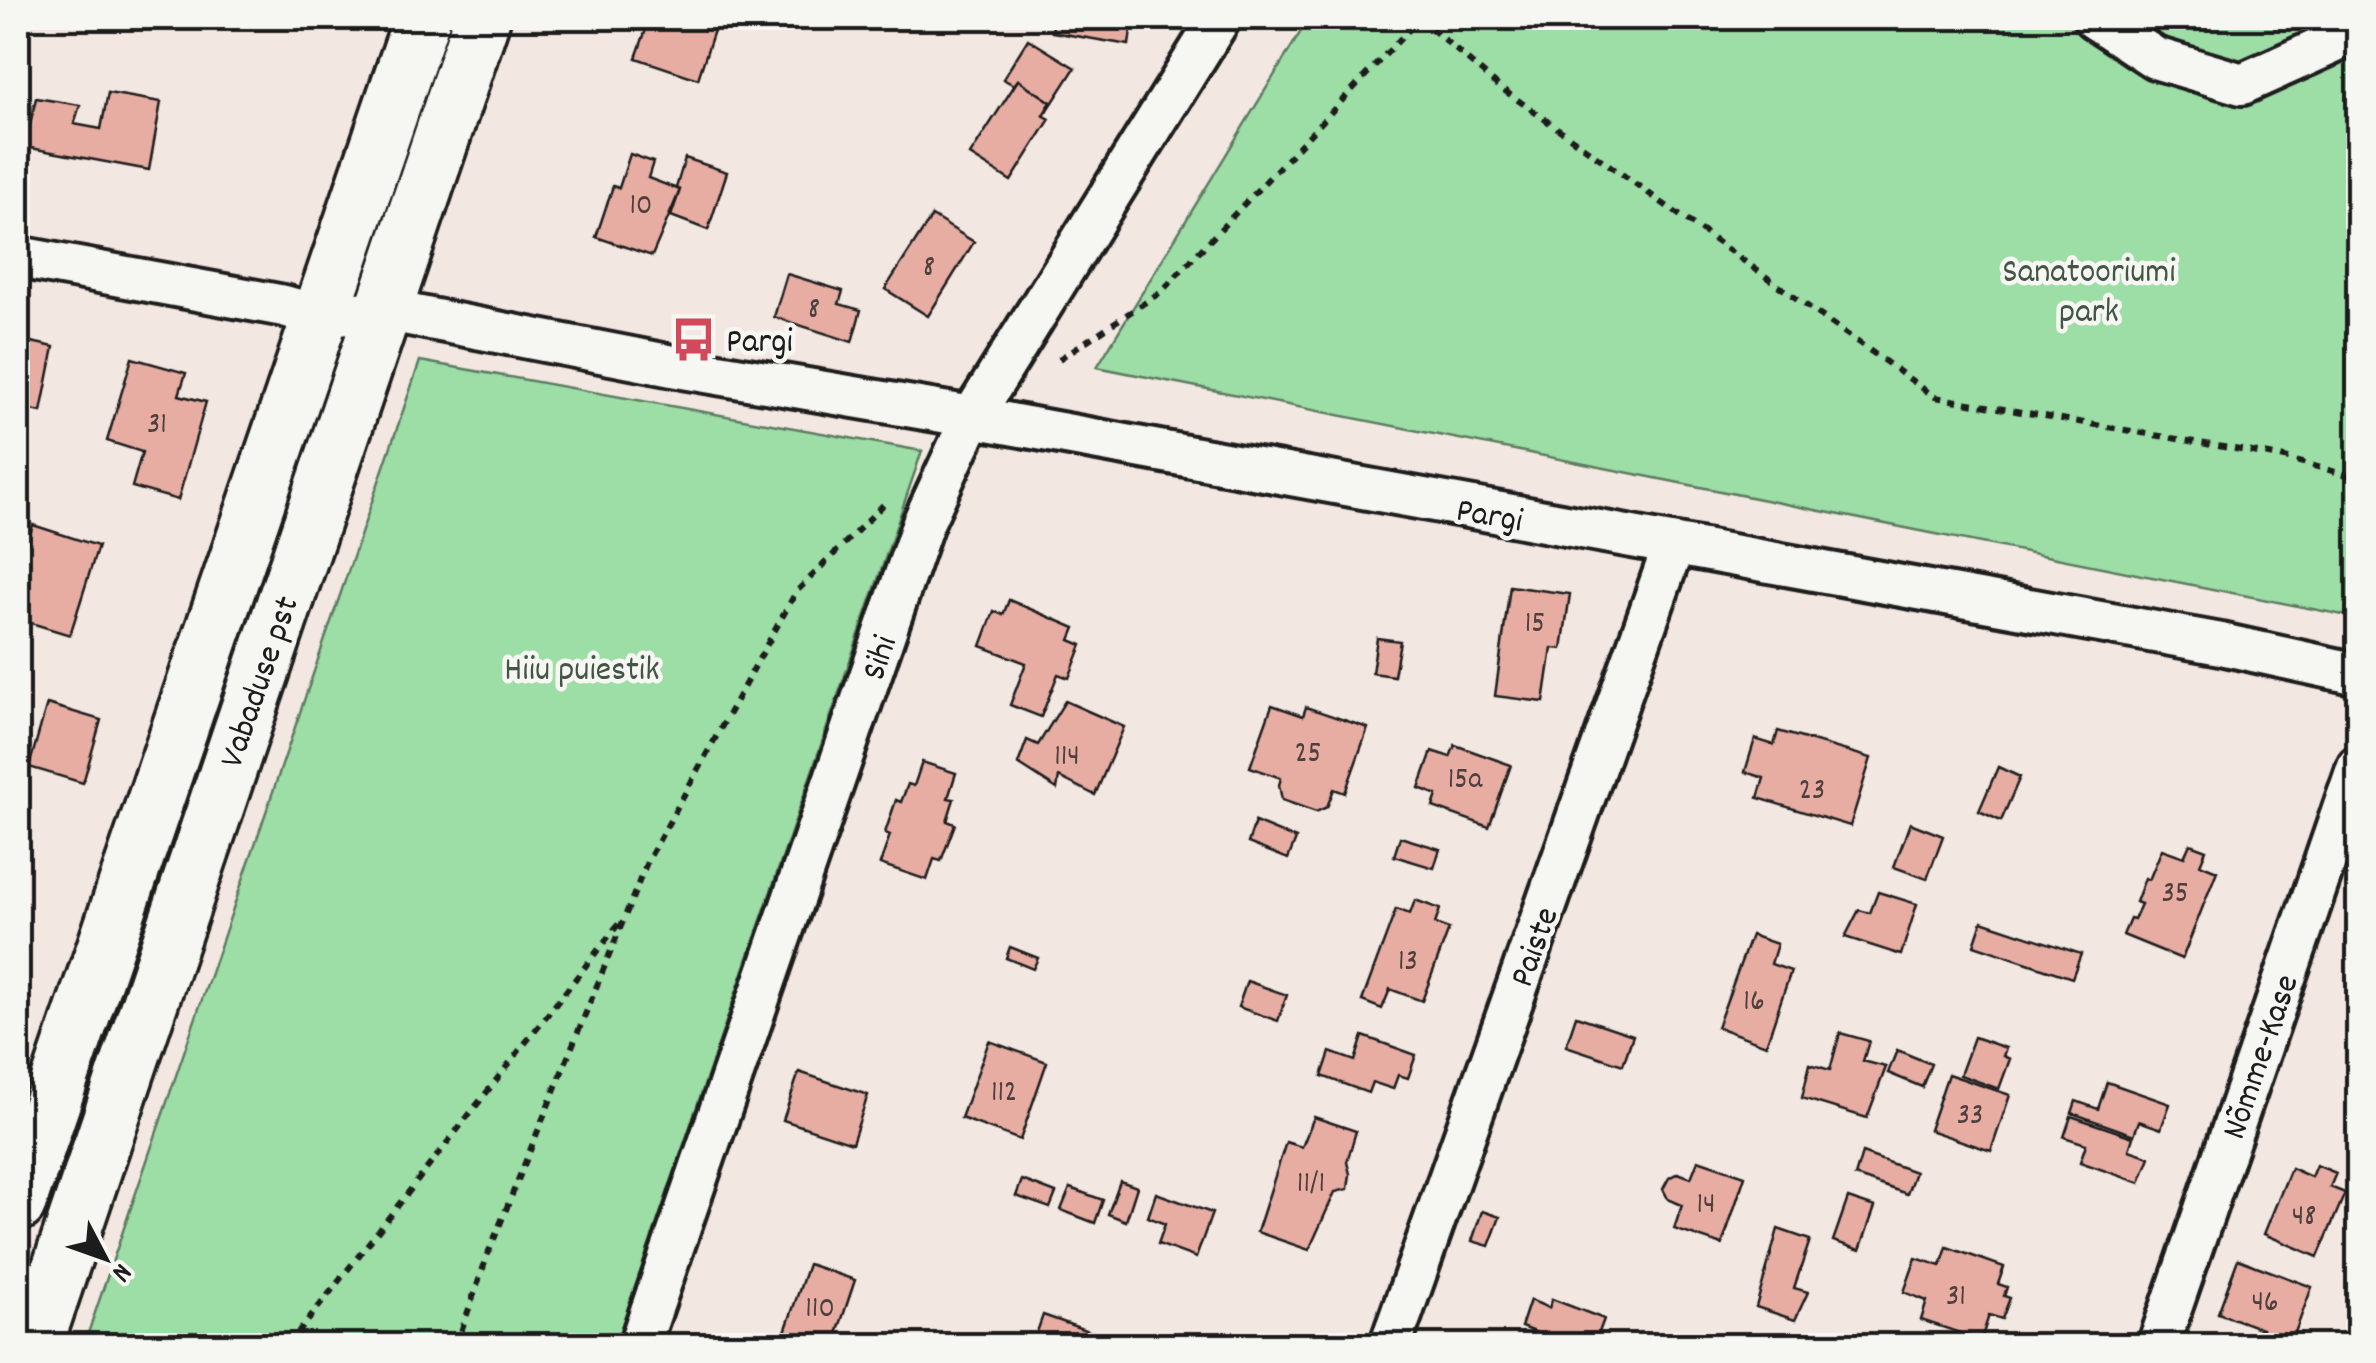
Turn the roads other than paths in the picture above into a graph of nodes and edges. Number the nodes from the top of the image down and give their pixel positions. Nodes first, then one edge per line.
1 (422, 18) edge
2 (482, 18) edge
3 (1220, 18) edge
4 (2094, 18) edge
5 (2358, 20) edge
6 (18, 258) edge
7 (384, 310) junction
8 (322, 317) junction
9 (972, 417) junction
10 (1674, 547) junction
11 (2358, 674) edge
12 (2358, 766) edge
13 (18, 1203) edge
14 (34, 1346) edge
15 (639, 1346) edge
16 (1390, 1346) edge
17 (2158, 1346) edge

1 - 8 highway, Vabaduse pst
2 - 7 highway, Vabaduse pst
3 - 9 street, Sihi
4 - 5 street
6 - 8 street
7 - 8 street, Pargi
7 - 9 street, Pargi
7 - 14 highway, Vabaduse pst
8 - 13 highway, Vabaduse pst
9 - 10 street, Pargi
9 - 15 street, Sihi
10 - 11 street, Pargi
10 - 16 street, Paiste
12 - 17 street, Nõmme-Kase

